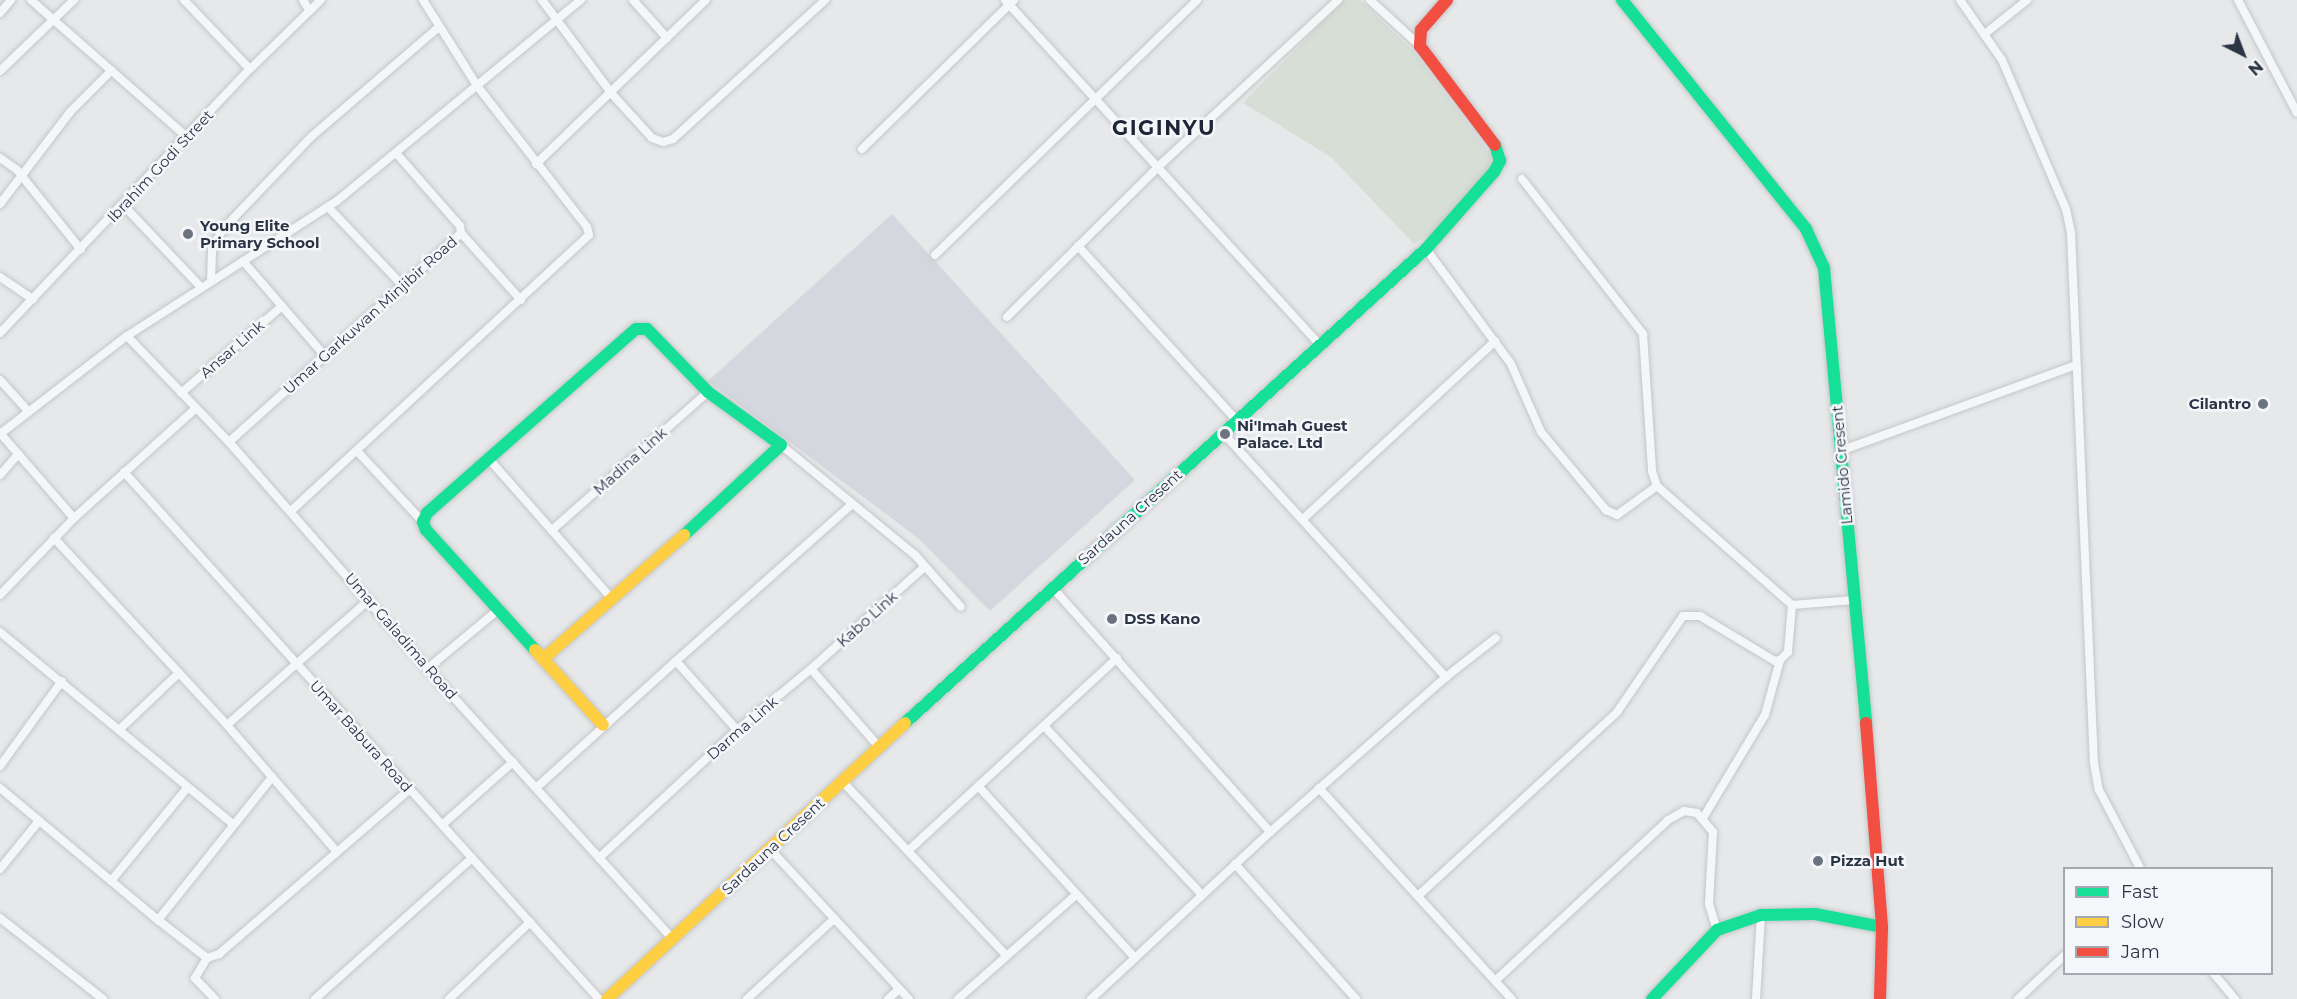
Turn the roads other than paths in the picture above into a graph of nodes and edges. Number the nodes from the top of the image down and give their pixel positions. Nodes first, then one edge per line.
1 (11, 0) edge
2 (32, 0) edge
3 (74, 0) edge
4 (183, 0) edge
5 (303, 0) edge
6 (321, 0) edge
7 (423, 0) edge
8 (542, 0) edge
9 (580, 0) edge
10 (633, 0) edge
11 (706, 0) edge
12 (825, 0) edge
13 (1197, 0) edge
14 (1338, 0) edge
15 (1370, 0) edge
16 (1447, 0) edge
17 (1622, 0) edge
18 (1960, 0) edge
19 (2027, 0) edge
20 (2238, 0) edge
21 (1010, 1) edge
22 (309, 10) junction
23 (0, 13) edge
24 (54, 20) junction
25 (556, 21) junction
26 (439, 27) junction
27 (1986, 33) junction
28 (667, 38) junction
29 (1420, 46) junction
30 (250, 69) junction
31 (112, 70) junction
32 (0, 71) edge
33 (478, 87) junction
34 (612, 94) junction
35 (1096, 96) junction
36 (2297, 113) edge
37 (187, 137) junction
38 (862, 149) dead end
39 (396, 153) junction
40 (0, 158) edge
41 (536, 165) junction
42 (1160, 165) junction
43 (20, 174) junction
44 (1522, 178) dead end
45 (0, 204) edge
46 (124, 206) junction
47 (328, 207) junction
48 (461, 233) junction
49 (1078, 246) junction
50 (1426, 249) junction
51 (81, 250) junction
52 (935, 255) dead end
53 (243, 261) junction
54 (0, 277) edge
55 (211, 281) junction
56 (403, 286) junction
57 (201, 287) junction
58 (33, 299) junction
59 (521, 300) junction
60 (282, 306) junction
61 (1007, 317) dead end
62 (0, 333) edge
63 (127, 336) junction
64 (1495, 341) junction
65 (1320, 345) junction
66 (325, 356) junction
67 (2076, 365) junction
68 (0, 380) edge
69 (708, 392) junction
70 (181, 393) junction
71 (196, 408) junction
72 (29, 412) junction
73 (1237, 421) junction
74 (1223, 433) junction
75 (0, 434) edge
76 (229, 442) junction
77 (781, 445) junction
78 (357, 451) junction
79 (1840, 451) junction
80 (18, 453) junction
81 (489, 459) junction
82 (124, 472) junction
83 (0, 475) edge
84 (1657, 486) junction
85 (852, 504) junction
86 (291, 511) junction
87 (74, 518) junction
88 (1303, 519) junction
89 (423, 522) junction
90 (552, 530) junction
91 (54, 538) junction
92 (923, 568) junction
93 (1052, 587) junction
94 (0, 595) edge
95 (611, 598) junction
96 (369, 600) junction
97 (1854, 600) junction
98 (1792, 605) junction
99 (961, 607) dead end
100 (499, 609) junction
101 (0, 632) edge
102 (1496, 638) dead end
103 (1117, 658) junction
104 (543, 659) junction
105 (1780, 660) junction
106 (676, 661) junction
107 (296, 664) junction
108 (427, 669) junction
109 (811, 669) junction
110 (179, 673) junction
111 (1446, 677) junction
112 (62, 681) junction
113 (227, 725) junction
114 (603, 725) junction
115 (1044, 726) junction
116 (121, 728) junction
117 (737, 730) junction
118 (879, 747) junction
119 (513, 762) junction
120 (0, 765) edge
121 (272, 777) junction
122 (842, 781) junction
123 (979, 787) junction
124 (0, 788) edge
125 (187, 788) junction
126 (536, 788) junction
127 (1319, 788) junction
128 (410, 789) junction
129 (1703, 818) junction
130 (39, 821) junction
131 (233, 824) junction
132 (442, 825) junction
133 (1270, 832) junction
134 (769, 848) junction
135 (909, 850) junction
136 (337, 852) junction
137 (472, 858) junction
138 (599, 858) junction
139 (1235, 864) junction
140 (2139, 867) edge
141 (0, 869) edge
142 (111, 880) junction
143 (1202, 895) junction
144 (1419, 895) junction
145 (1075, 896) junction
146 (1761, 915) junction
147 (0, 918) edge
148 (834, 919) junction
149 (158, 920) junction
150 (530, 922) junction
151 (1882, 927) junction
152 (1717, 930) junction
153 (673, 939) junction
154 (1006, 955) junction
155 (2063, 957) edge
156 (207, 958) junction
157 (1135, 958) junction
158 (2215, 975) edge
159 (1495, 981) junction
160 (899, 989) junction
161 (103, 999) edge
162 (216, 999) edge
163 (315, 999) edge
164 (449, 999) edge
165 (599, 999) edge
166 (607, 999) edge
167 (747, 999) edge
168 (888, 999) edge
169 (909, 999) edge
170 (958, 999) edge
171 (1091, 999) edge
172 (1356, 999) edge
173 (1512, 999) edge
174 (1653, 999) edge
175 (1756, 999) edge
176 (1880, 999) edge
177 (2018, 999) edge
178 (2235, 999) edge

1 - 23 street
2 - 24 street
3 - 24 street
4 - 30 street
5 - 22 street
6 - 22 street, Ibrahim Godi Street
7 - 26 street
8 - 25 street
9 - 25 street
10 - 28 street
11 - 28 street
12 - 34 street
13 - 35 street
14 - 42 street
15 - 29 street
16 - 29 street
17 - 79 street, Lamido Cresent
18 - 27 street
19 - 27 street
20 - 36 street
21 - 35 street
21 - 38 street
22 - 30 street, Ibrahim Godi Street
24 - 31 street
24 - 32 street
25 - 33 street
25 - 34 street
26 - 33 street
26 - 55 street
27 - 67 street
28 - 34 street
29 - 50 street, Sardauna Cresent
30 - 37 street, Ibrahim Godi Street
31 - 37 street
31 - 43 street
33 - 39 street
33 - 41 street
34 - 41 street
35 - 42 street
35 - 52 street
37 - 46 street, Ibrahim Godi Street
39 - 47 street
39 - 48 street, Umar Garkuwan Minjibir Road
40 - 43 street
41 - 59 street
42 - 49 street
42 - 65 street
43 - 45 street
43 - 51 street
44 - 84 street
46 - 51 street, Ibrahim Godi Street
46 - 57 street
47 - 53 street
47 - 56 street
48 - 56 street, Umar Garkuwan Minjibir Road
48 - 59 street
49 - 61 street
49 - 73 street
50 - 64 street
50 - 65 street, Sardauna Cresent
51 - 58 street, Ibrahim Godi Street
53 - 55 street
53 - 60 street
54 - 58 street
55 - 57 street
56 - 66 street, Umar Garkuwan Minjibir Road
57 - 63 street
58 - 62 street, Ibrahim Godi Street
59 - 78 street
60 - 66 street
60 - 70 street, Ansar Link
63 - 70 street, Umar Galadima Road
63 - 72 street
64 - 84 street
64 - 88 street
65 - 73 street, Sardauna Cresent
66 - 76 street, Umar Garkuwan Minjibir Road
67 - 79 street
67 - 140 street
68 - 72 street
69 - 77 street
69 - 81 street
69 - 90 street, Madina Link
70 - 71 street, Umar Galadima Road
71 - 76 street, Umar Galadima Road
71 - 82 street
72 - 75 street
73 - 74 street, Sardauna Cresent
74 - 88 street
74 - 93 street, Sardauna Cresent
75 - 80 street
76 - 86 street, Umar Galadima Road
77 - 85 street
77 - 95 street
78 - 86 street
78 - 89 street
79 - 97 street, Lamido Cresent
80 - 83 street
80 - 87 street
81 - 89 street
81 - 90 street
82 - 87 street
82 - 107 street, Umar Babura Road
84 - 98 street
85 - 92 street
85 - 106 street
86 - 96 street, Umar Galadima Road
87 - 91 street
88 - 111 street
89 - 100 street
90 - 95 street
91 - 94 street
91 - 110 street
92 - 99 street
92 - 109 street, Kabo Link
93 - 103 street
93 - 118 street, Sardauna Cresent
95 - 104 street
96 - 107 street
96 - 108 street, Umar Galadima Road
97 - 98 street
97 - 151 street, Lamido Cresent
98 - 105 street
100 - 104 street
100 - 108 street
101 - 112 street
102 - 111 street
103 - 115 street
103 - 133 street
104 - 114 street
105 - 129 street
105 - 144 street
106 - 114 street
106 - 117 street
107 - 113 street
107 - 128 street, Umar Babura Road
108 - 119 street, Umar Galadima Road
109 - 117 street, Darma Link
109 - 118 street
110 - 113 street
110 - 116 street
111 - 127 street
112 - 116 street
112 - 120 street
113 - 121 street
114 - 126 street
115 - 123 street
115 - 143 street
116 - 125 street
117 - 138 street, Darma Link
118 - 122 street, Sardauna Cresent
119 - 126 street, Umar Galadima Road
119 - 132 street
121 - 131 street
121 - 136 street
122 - 134 street, Sardauna Cresent
122 - 135 street
123 - 135 street
123 - 145 street
124 - 130 street
125 - 131 street
125 - 142 street
126 - 138 street, Umar Galadima Road
127 - 133 street
127 - 144 street
128 - 132 street, Umar Babura Road
128 - 136 street
129 - 152 street
129 - 159 street
130 - 141 street
130 - 142 street
131 - 149 street
132 - 137 street, Umar Babura Road
133 - 139 street
134 - 148 street
134 - 153 street, Sardauna Cresent
135 - 154 street
136 - 156 street
137 - 150 street, Umar Babura Road
137 - 163 street
138 - 153 street, Umar Galadima Road
139 - 143 street
139 - 172 street
142 - 149 street
143 - 157 street
144 - 159 street
145 - 154 street
145 - 157 street
146 - 151 street
146 - 152 street
146 - 175 street
147 - 161 street
148 - 160 street
148 - 167 street
149 - 156 street
150 - 164 street
150 - 165 street, Umar Babura Road
151 - 176 street, Lamido Cresent
152 - 174 street
153 - 166 street, Sardauna Cresent
154 - 170 street
155 - 177 street
156 - 162 street
157 - 171 street
158 - 178 street
159 - 173 street
160 - 168 street
160 - 169 street

